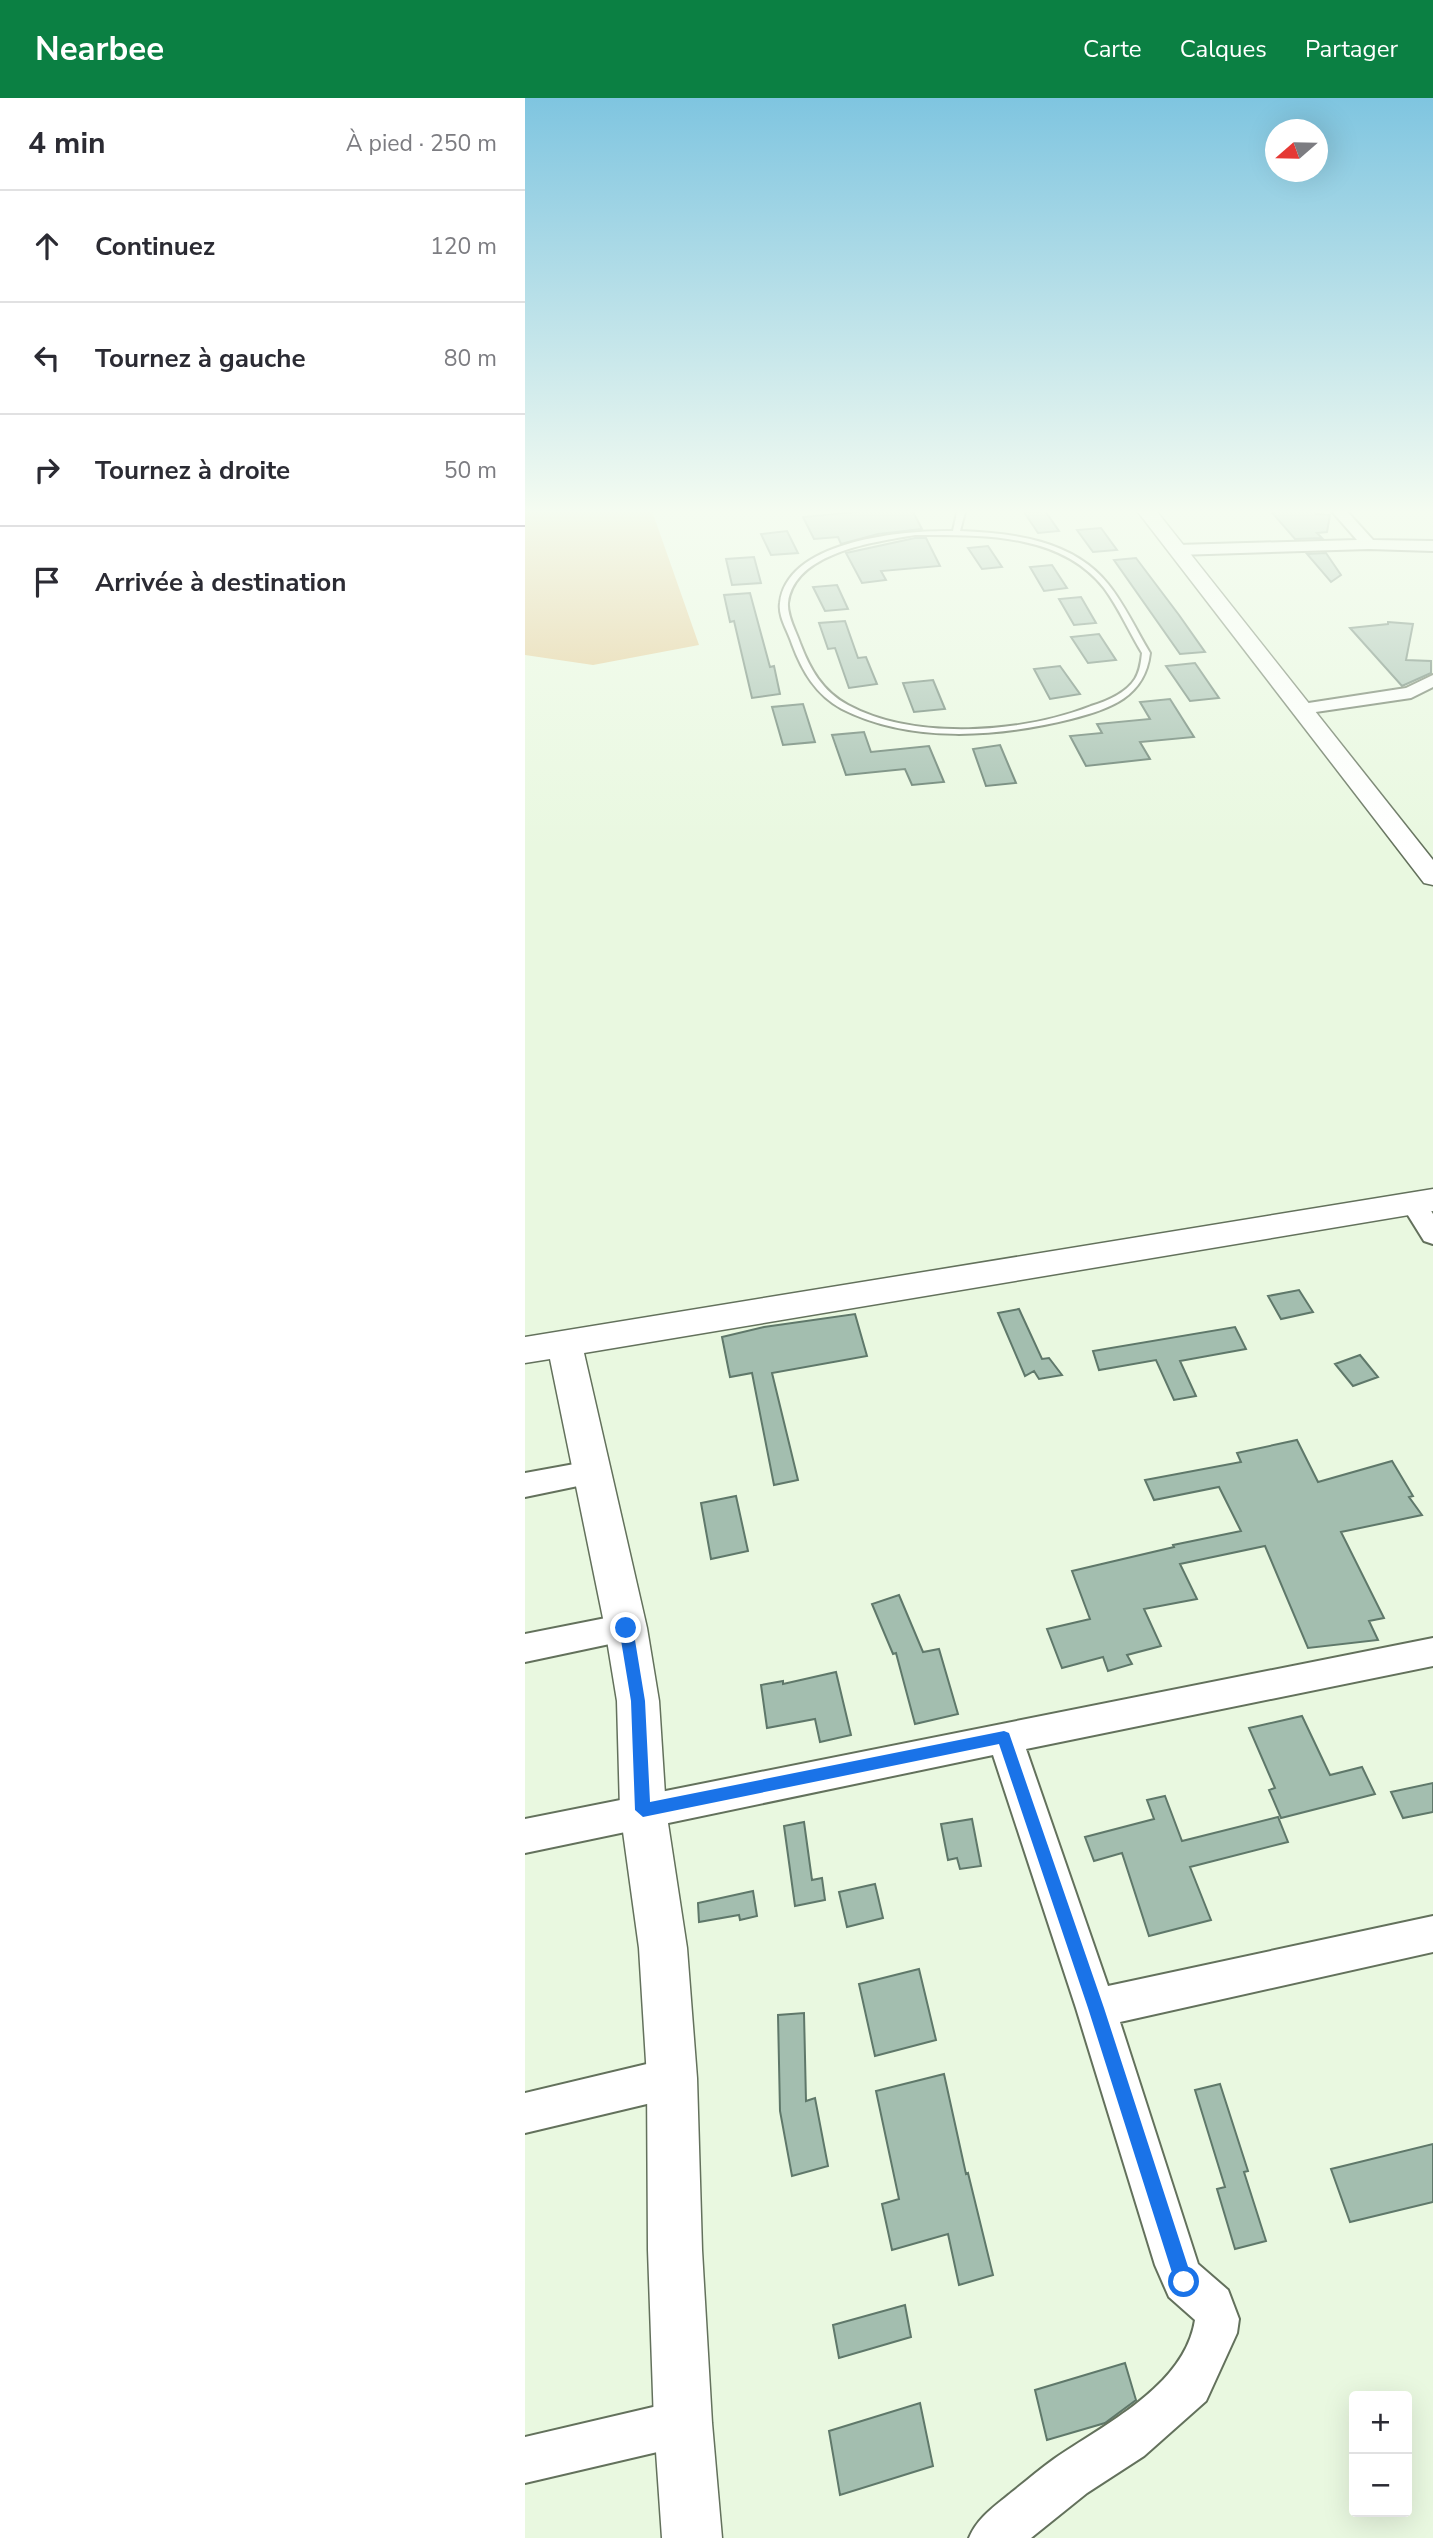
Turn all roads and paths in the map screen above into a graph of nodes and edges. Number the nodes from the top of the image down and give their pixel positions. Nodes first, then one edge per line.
1 (788, 622) edge
2 (1127, 622) edge
3 (1233, 622) edge
4 (1433, 680) edge
5 (1302, 709) junction
6 (1433, 877) edge
7 (1424, 1202) edge
8 (1433, 1235) edge
9 (545, 1346) edge
10 (591, 1473) junction
11 (525, 1485) edge
12 (626, 1628) junction
13 (525, 1648) edge
14 (1433, 1653) edge
15 (1004, 1737) junction
16 (643, 1810) junction
17 (525, 1836) edge
18 (1433, 1934) edge
19 (1096, 2008) junction
20 (672, 2078) junction
21 (525, 2113) edge
22 (683, 2423) junction
23 (525, 2460) edge
24 (692, 2538) edge
25 (993, 2538) edge

1 - 2 lane
3 - 5 street
4 - 5 street
5 - 6 street
7 - 8 street
7 - 9 street
9 - 10 street
10 - 11 street
10 - 12 street
12 - 13 street
12 - 16 street
14 - 15 street
15 - 16 street
15 - 19 street
16 - 17 street
16 - 20 street
18 - 19 street
19 - 25 street
20 - 21 street
20 - 22 street
22 - 23 street
22 - 24 street

